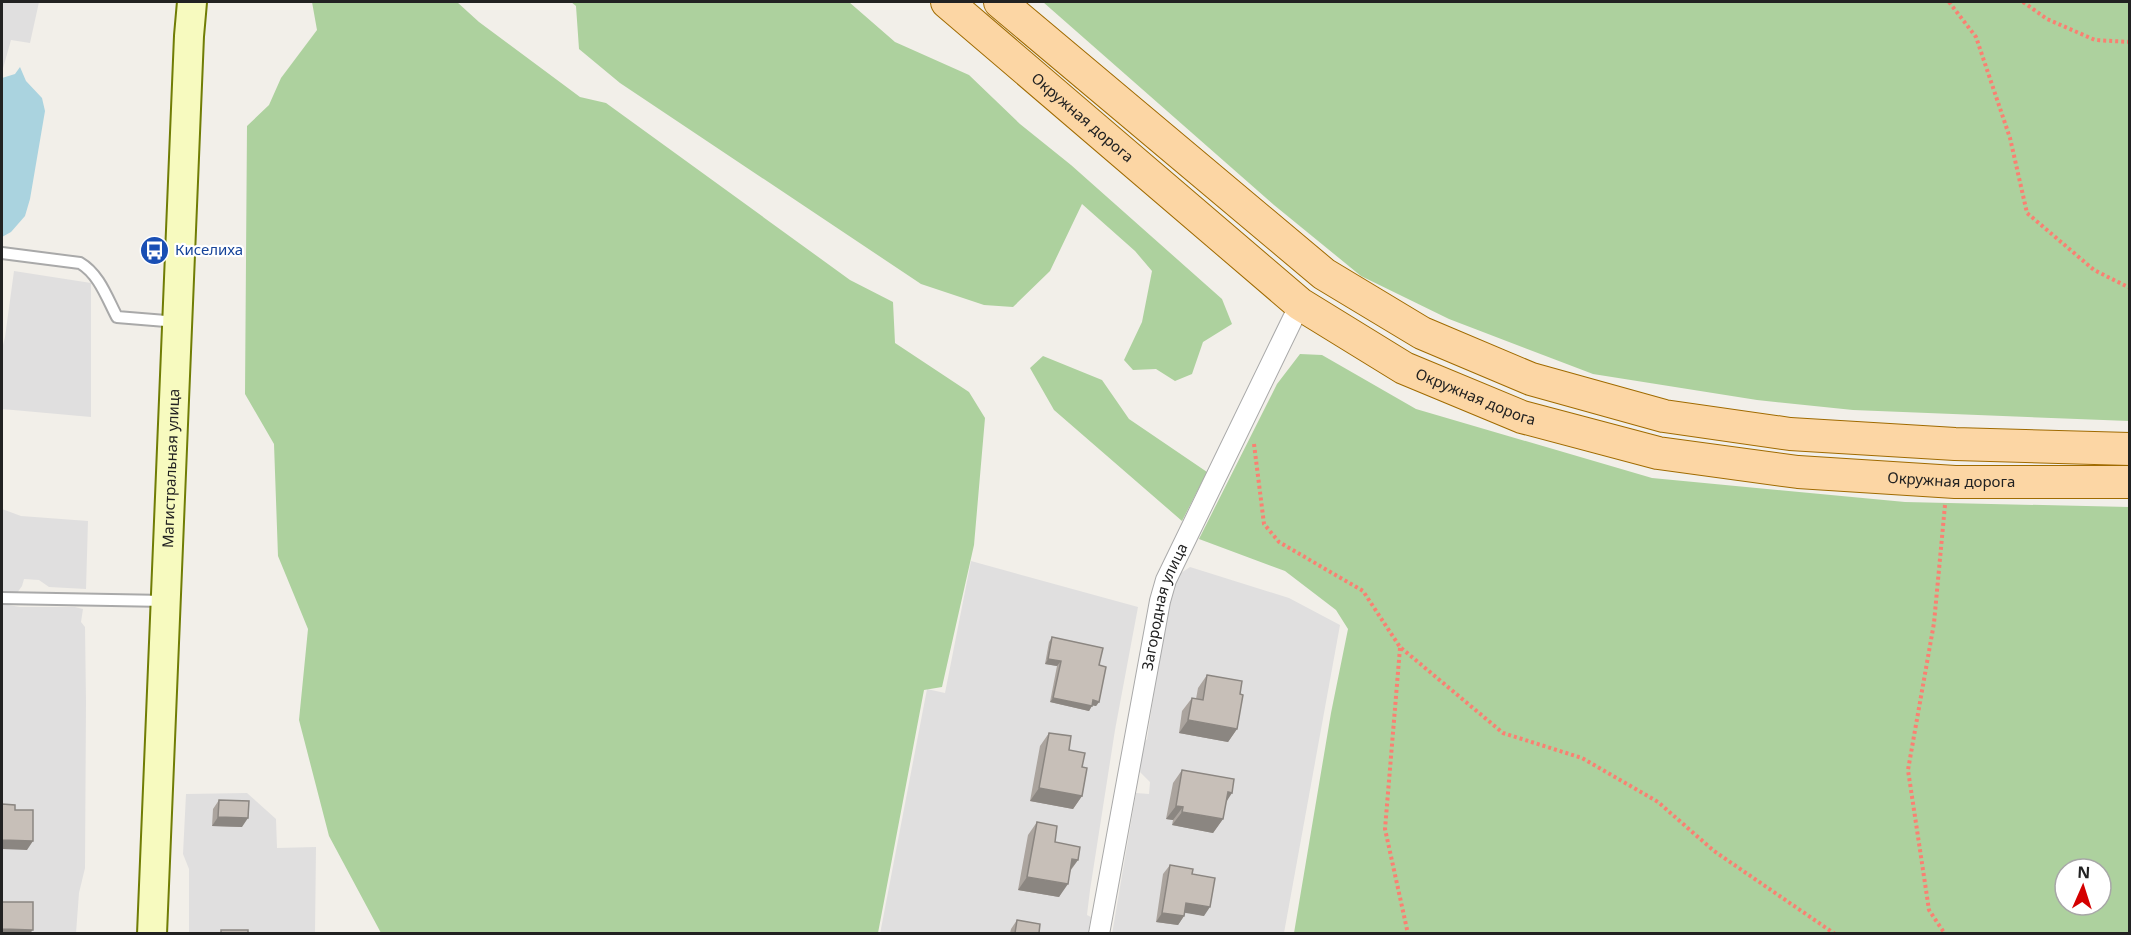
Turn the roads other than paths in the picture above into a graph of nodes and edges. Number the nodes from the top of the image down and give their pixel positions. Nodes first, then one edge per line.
1 (192, 2) edge
2 (947, 2) edge
3 (1000, 2) edge
4 (2, 252) edge
5 (1300, 304) junction
6 (178, 322) junction
7 (2130, 449) edge
8 (2130, 482) edge
9 (2, 598) edge
10 (167, 601) junction
11 (152, 933) edge
12 (1099, 933) edge

1 - 6 main road, Магистральная улица
2 - 5 main road, Окружная дорога
3 - 7 main road
4 - 6 lane
5 - 8 main road, Окружная дорога
5 - 12 street, Загородная улица
6 - 10 main road, Магистральная улица
9 - 10 lane
10 - 11 main road, Магистральная улица

